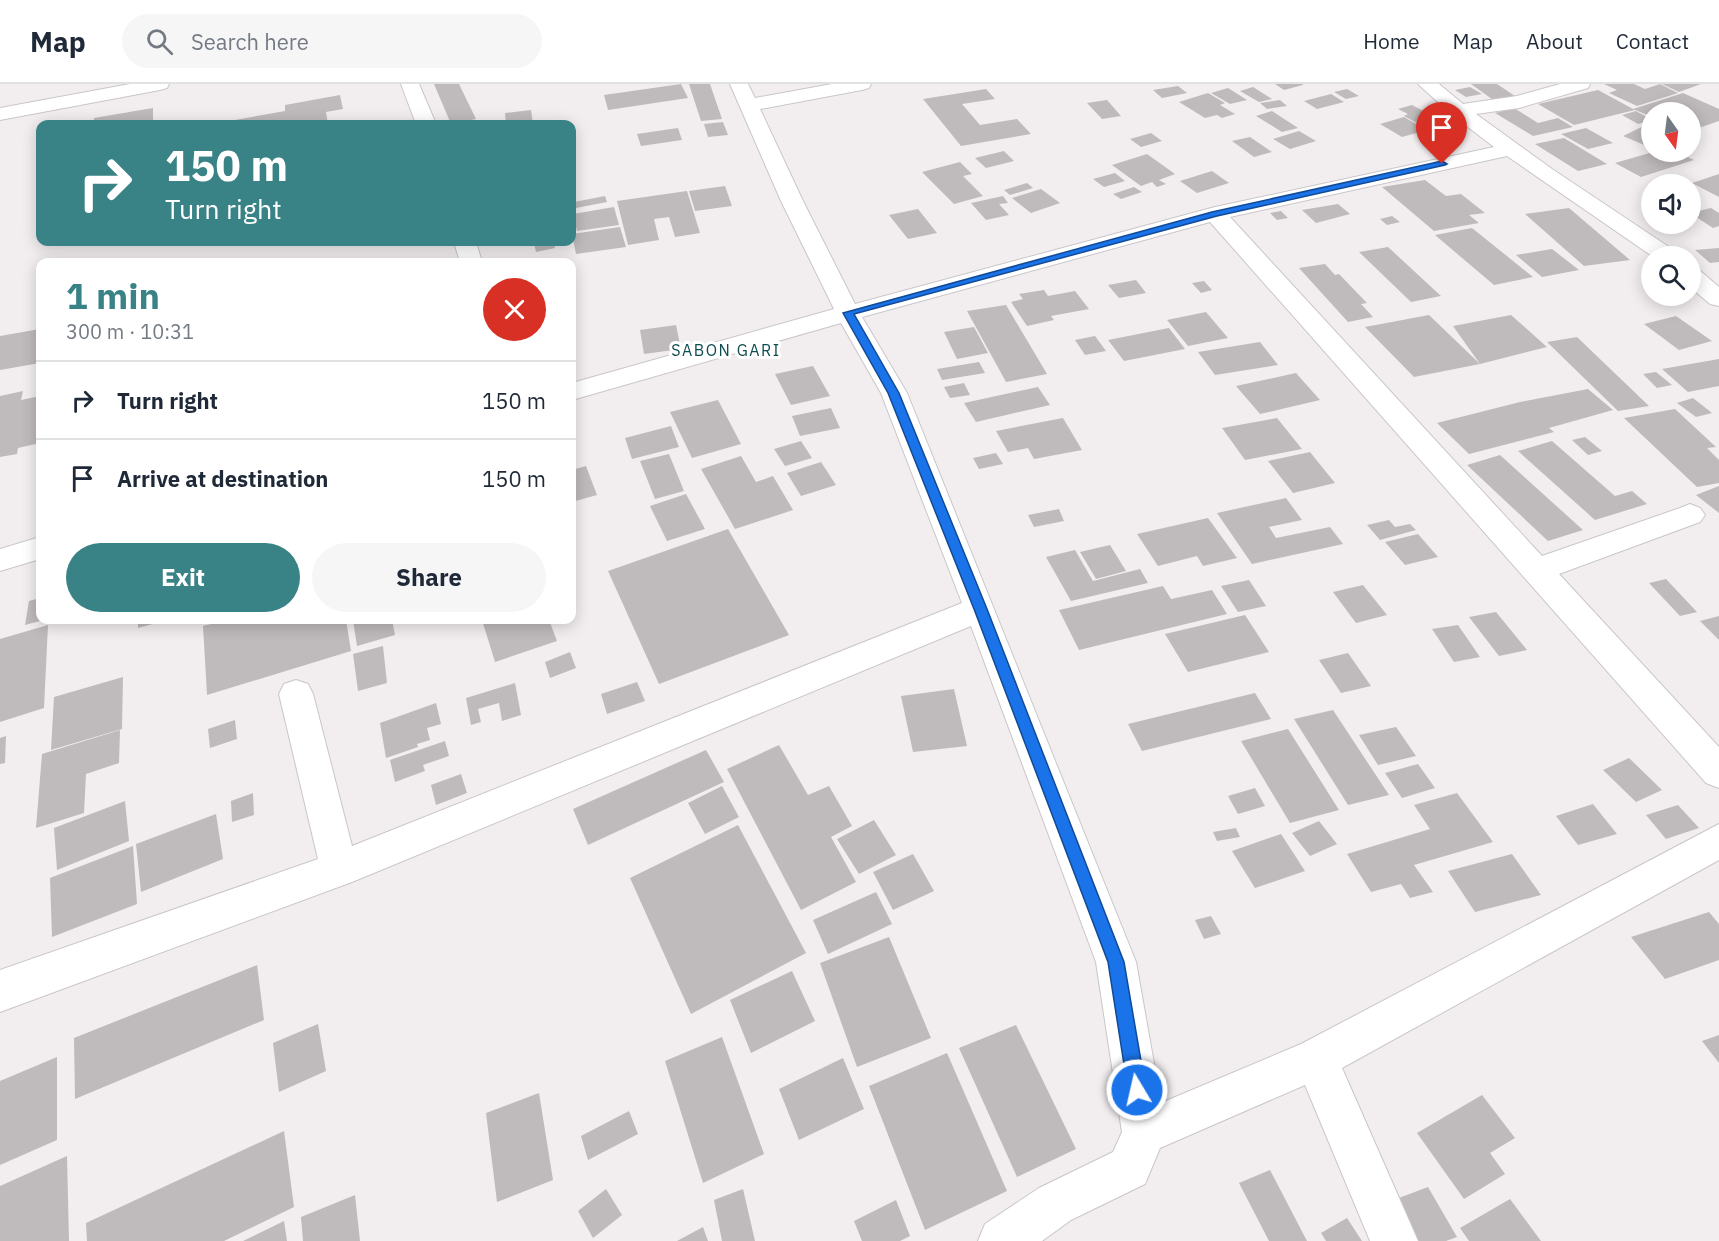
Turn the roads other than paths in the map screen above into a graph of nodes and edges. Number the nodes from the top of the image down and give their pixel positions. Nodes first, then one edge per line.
1 (160, 84) edge
2 (410, 84) edge
3 (862, 84) edge
4 (1427, 84) edge
5 (1581, 84) edge
6 (745, 94) edge
7 (1458, 110) junction
8 (0, 114) edge
9 (424, 120) edge
10 (1510, 148) junction
11 (1215, 214) junction
12 (1652, 246) edge
13 (1719, 267) edge
14 (1701, 268) edge
15 (1701, 283) edge
16 (1719, 299) edge
17 (848, 313) junction
18 (576, 391) edge
19 (1690, 515) dead end
20 (36, 549) edge
21 (0, 560) edge
22 (1536, 570) junction
23 (980, 609) junction
24 (296, 694) dead end
25 (1719, 772) edge
26 (1719, 841) edge
27 (339, 869) junction
28 (0, 991) edge
29 (1316, 1059) junction
30 (1144, 1132) junction
31 (1002, 1241) edge
32 (1394, 1241) edge

1 - 8 street
2 - 9 street
3 - 6 street
4 - 7 street
5 - 7 street
6 - 17 street
7 - 10 street
10 - 11 street
10 - 12 street
11 - 17 street
11 - 22 street
13 - 14 street
15 - 16 street
17 - 18 street
17 - 23 street
19 - 22 street
20 - 21 street
22 - 25 street
23 - 27 street
23 - 30 street
24 - 27 street
26 - 29 street
27 - 28 street
29 - 30 street
29 - 32 street
30 - 31 street

